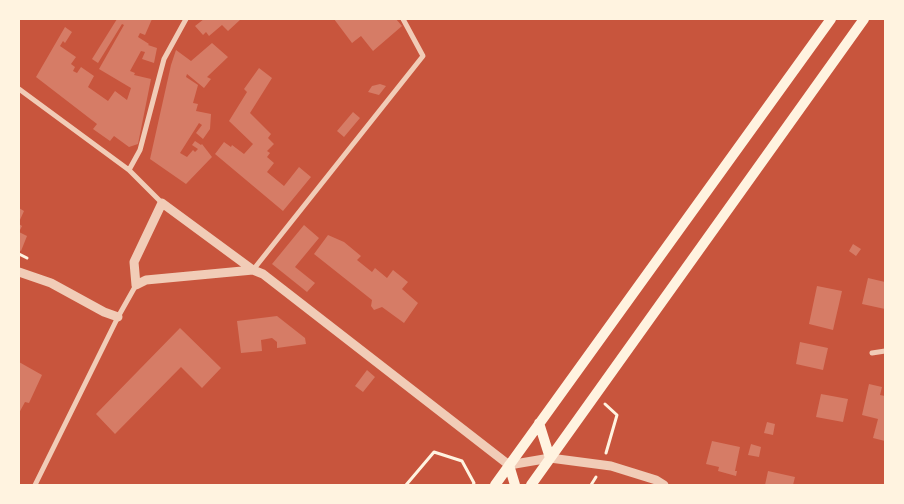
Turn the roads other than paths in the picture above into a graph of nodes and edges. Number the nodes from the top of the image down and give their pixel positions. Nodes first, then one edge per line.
1 (186, 19) edge
2 (403, 19) edge
3 (831, 19) edge
4 (864, 19) edge
5 (19, 89) edge
6 (129, 170) junction
7 (162, 203) junction
8 (253, 270) junction
9 (19, 272) edge
10 (136, 285) junction
11 (118, 317) junction
12 (885, 351) edge
13 (872, 353) dead end
14 (539, 422) junction
15 (550, 458) junction
16 (508, 466) junction
17 (35, 485) edge
18 (495, 485) edge
19 (515, 485) edge
20 (531, 485) edge
21 (664, 485) edge

1 - 6 street
2 - 8 street
3 - 14 main road
4 - 15 main road
5 - 6 street
6 - 7 street
7 - 8 street
7 - 10 street
8 - 10 street
8 - 16 street
9 - 11 street
10 - 11 street
11 - 17 street
12 - 13 street
14 - 15 main road
14 - 16 main road
15 - 16 street
15 - 20 main road
15 - 21 street
16 - 18 main road
16 - 19 main road

